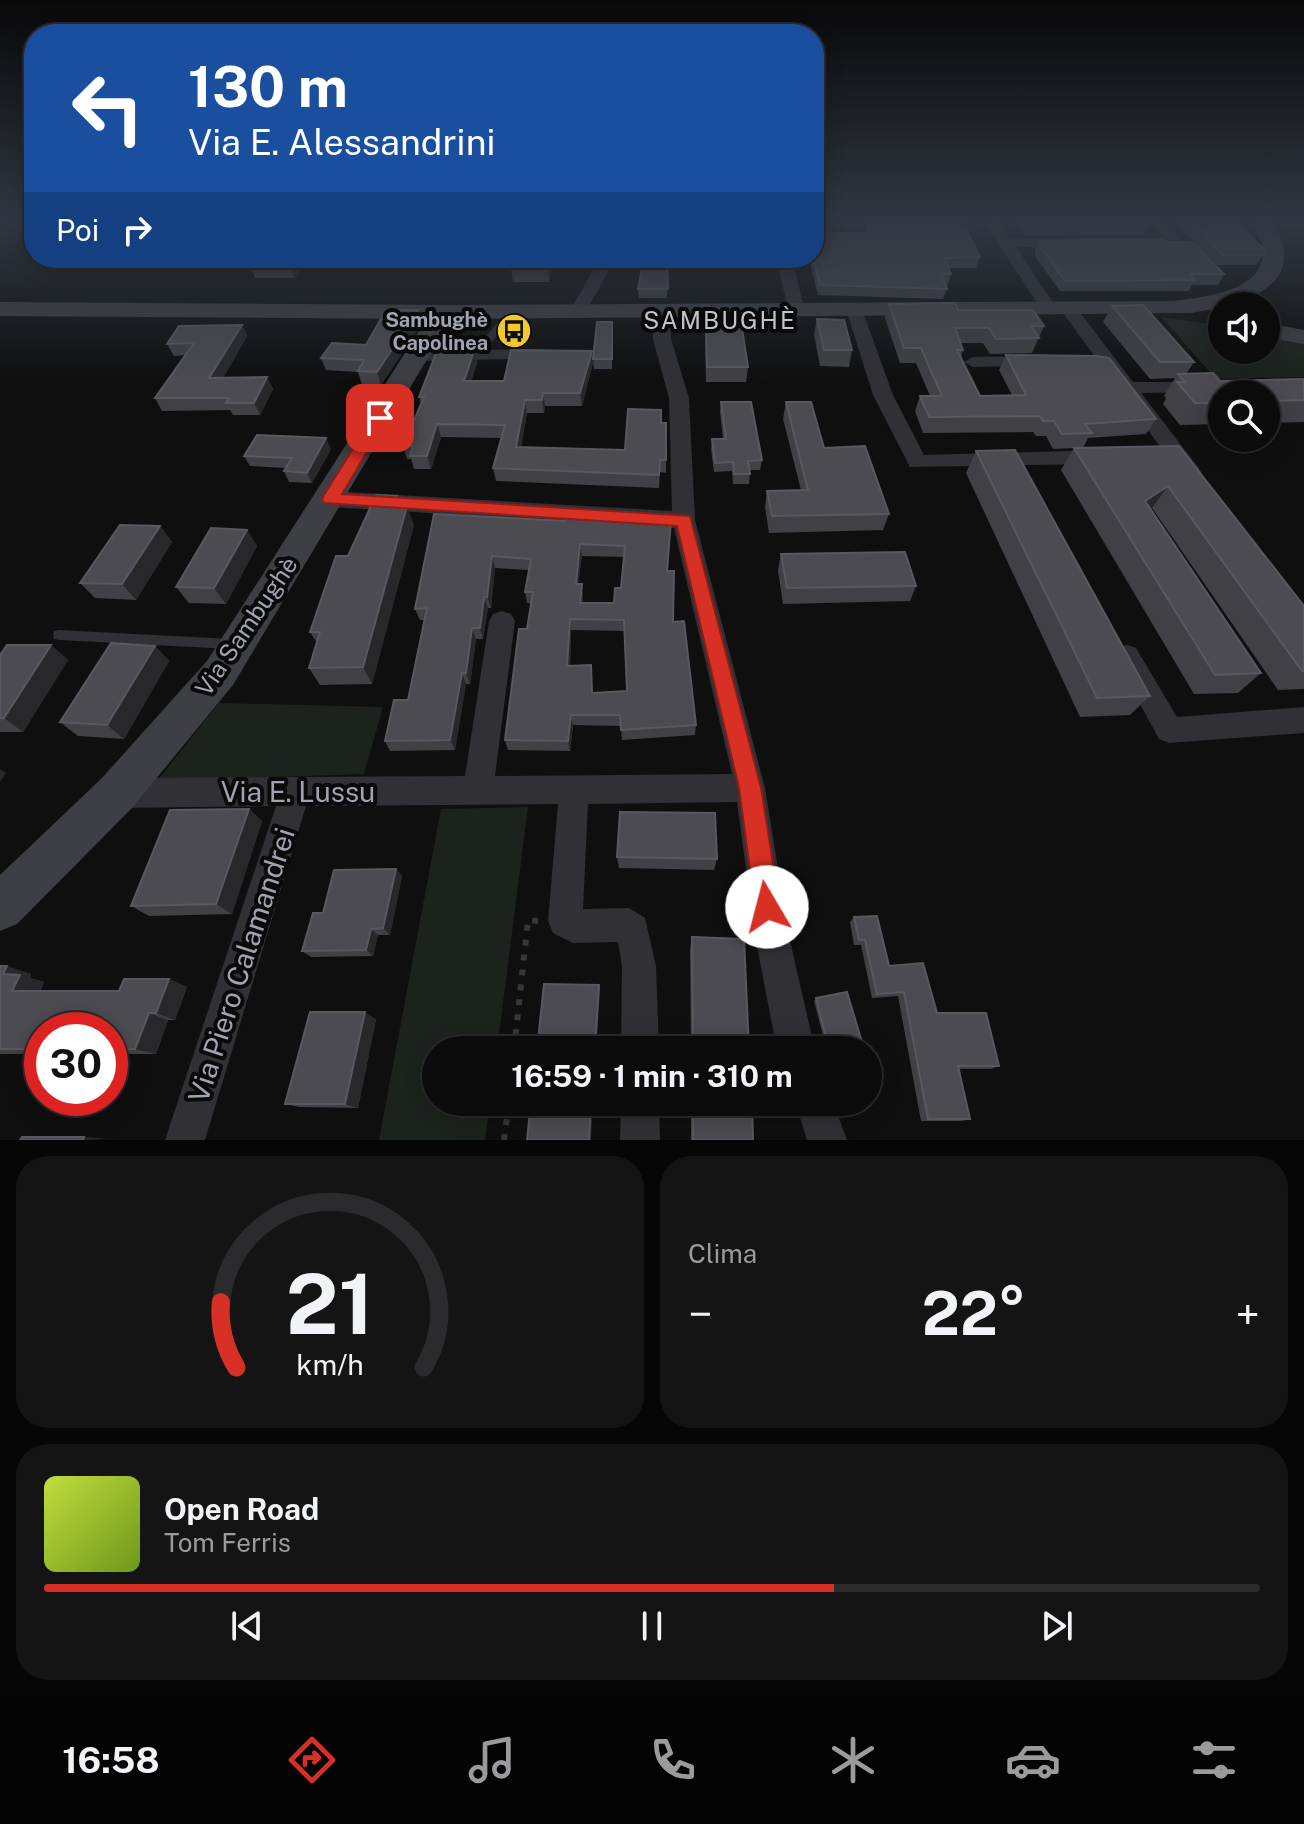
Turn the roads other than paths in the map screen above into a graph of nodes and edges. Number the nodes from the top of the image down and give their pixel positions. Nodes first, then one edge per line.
1 (599, 274) edge
2 (788, 274) edge
3 (1031, 274) edge
4 (1274, 274) edge
5 (796, 308) junction
6 (1173, 308) junction
7 (0, 309) edge
8 (579, 309) junction
9 (661, 309) junction
10 (854, 309) junction
11 (513, 310) junction
12 (1060, 310) junction
13 (449, 312) junction
14 (1208, 319) edge
15 (1280, 333) edge
16 (1304, 337) edge
17 (558, 354) edge
18 (466, 355) junction
19 (418, 356) junction
20 (1107, 360) junction
21 (973, 362) dead end
22 (1208, 386) edge
23 (1128, 388) junction
24 (1149, 455) edge
25 (1178, 455) junction
26 (1119, 456) edge
27 (1016, 459) junction
28 (1031, 486) edge
29 (1203, 490) edge
30 (330, 499) junction
31 (684, 520) junction
32 (502, 621) dead end
33 (59, 635) dead end
34 (1115, 635) edge
35 (239, 645) junction
36 (1304, 720) edge
37 (750, 788) junction
38 (478, 790) junction
39 (574, 790) junction
40 (296, 791) junction
41 (117, 793) junction
42 (0, 907) edge
43 (640, 1036) edge
44 (793, 1036) edge
45 (640, 1116) edge
46 (819, 1116) edge
47 (185, 1140) edge
48 (640, 1140) edge
49 (827, 1140) edge

1 - 8 street
2 - 5 street
3 - 12 street
4 - 6 street
5 - 9 street
5 - 10 street
6 - 12 street
6 - 14 street
7 - 13 street
8 - 9 street
8 - 11 street
9 - 31 street
10 - 12 street
10 - 27 street
11 - 13 street
11 - 18 lane
12 - 20 street
13 - 19 street, Via Sambughè
15 - 16 street
17 - 18 street
18 - 19 street
19 - 30 street, Via Sambughè
20 - 21 street
20 - 23 street
22 - 23 street
23 - 25 street
24 - 25 street
25 - 29 street
26 - 27 street
27 - 28 street
30 - 31 street
30 - 35 street, Via Sambughè
31 - 37 street
32 - 38 street
33 - 35 lane
34 - 36 street
35 - 41 street, Via Sambughè
37 - 39 street, Via E. Lussu
37 - 44 street
38 - 39 street, Via E. Lussu
38 - 40 street, Via E. Lussu
39 - 43 street
40 - 41 street, Via E. Lussu
40 - 47 street, Via Piero Calamandrei
41 - 42 street, Via Sambughè
45 - 48 street
46 - 49 street

